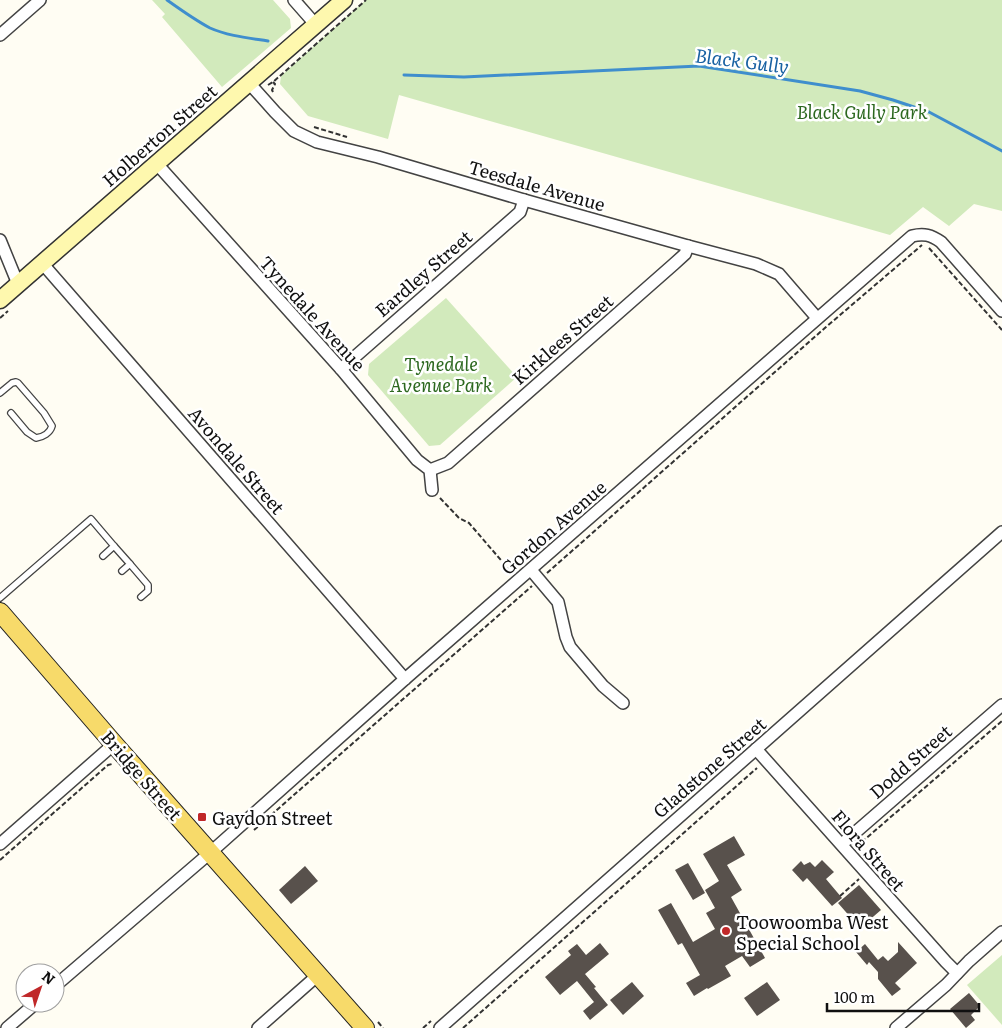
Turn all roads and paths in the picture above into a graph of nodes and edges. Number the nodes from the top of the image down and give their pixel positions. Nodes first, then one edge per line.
1 (40, 0) edge
2 (294, 0) edge
3 (344, 0) edge
4 (316, 25) junction
5 (0, 35) edge
6 (273, 82) dead end
7 (249, 83) junction
8 (273, 93) dead end
9 (309, 126) dead end
10 (347, 137) dead end
11 (157, 164) junction
12 (524, 200) junction
13 (0, 240) edge
14 (688, 246) junction
15 (42, 263) junction
16 (18, 284) junction
17 (0, 300) edge
18 (1002, 311) edge
19 (817, 318) junction
20 (1002, 330) edge
21 (341, 369) junction
22 (0, 392) edge
23 (11, 413) dead end
24 (430, 470) junction
25 (432, 490) joint
26 (1002, 532) edge
27 (114, 546) junction
28 (103, 556) dead end
29 (130, 564) junction
30 (531, 570) junction
31 (122, 571) dead end
32 (539, 579) junction
33 (519, 580) junction
34 (141, 597) dead end
35 (0, 598) edge
36 (0, 612) edge
37 (406, 679) junction
38 (623, 703) dead end
39 (1002, 705) edge
40 (1002, 721) edge
41 (114, 744) junction
42 (756, 749) junction
43 (766, 760) junction
44 (113, 763) dead end
45 (249, 834) dead end
46 (0, 844) edge
47 (842, 844) junction
48 (210, 852) junction
49 (850, 853) junction
50 (0, 860) edge
51 (866, 873) junction
52 (840, 896) dead end
53 (1002, 932) edge
54 (957, 973) junction
55 (318, 975) junction
56 (65, 977) edge
57 (24, 1013) edge
58 (7, 1028) edge
59 (258, 1028) edge
60 (364, 1028) edge
61 (440, 1028) edge
62 (463, 1028) edge
63 (896, 1028) edge

1 - 5 street
2 - 4 street
3 - 4 main road, Holberton Street
4 - 7 main road, Holberton Street
6 - 8 path
7 - 11 main road, Holberton Street
7 - 12 street, Teesdale Avenue
9 - 10 path
11 - 15 main road, Holberton Street
11 - 21 street, Tynedale Avenue
12 - 14 street, Teesdale Avenue
12 - 21 street, Eardley Street
13 - 16 street
14 - 19 street, Teesdale Avenue
14 - 24 street, Kirklees Street
15 - 16 main road, Holberton Street
15 - 37 street, Avondale Street
16 - 17 main road, Holberton Street
18 - 19 street, Gordon Avenue
19 - 30 street, Gordon Avenue
20 - 32 path
21 - 24 street, Tynedale Avenue
22 - 23 lane
24 - 25 street
25 - 33 path
26 - 42 street, Gladstone Street
27 - 28 lane
27 - 29 lane
27 - 35 lane
29 - 31 lane
29 - 34 lane
30 - 32 street
30 - 33 street, Gordon Avenue
32 - 38 street
32 - 45 path
33 - 37 street, Gordon Avenue
36 - 41 main road, Bridge Street
37 - 48 street, Gordon Avenue
39 - 47 street, Dodd Street
40 - 49 path
41 - 46 street
41 - 48 main road, Bridge Street
42 - 43 street, Flora Street
42 - 61 street, Gladstone Street
43 - 47 street, Flora Street
43 - 62 path
44 - 50 path
47 - 49 street, Flora Street
48 - 55 main road, Bridge Street
48 - 56 street
49 - 51 street, Flora Street
51 - 52 path
51 - 54 street, Flora Street
53 - 54 street
54 - 63 street
55 - 59 street
55 - 60 main road, Bridge Street
57 - 58 street

